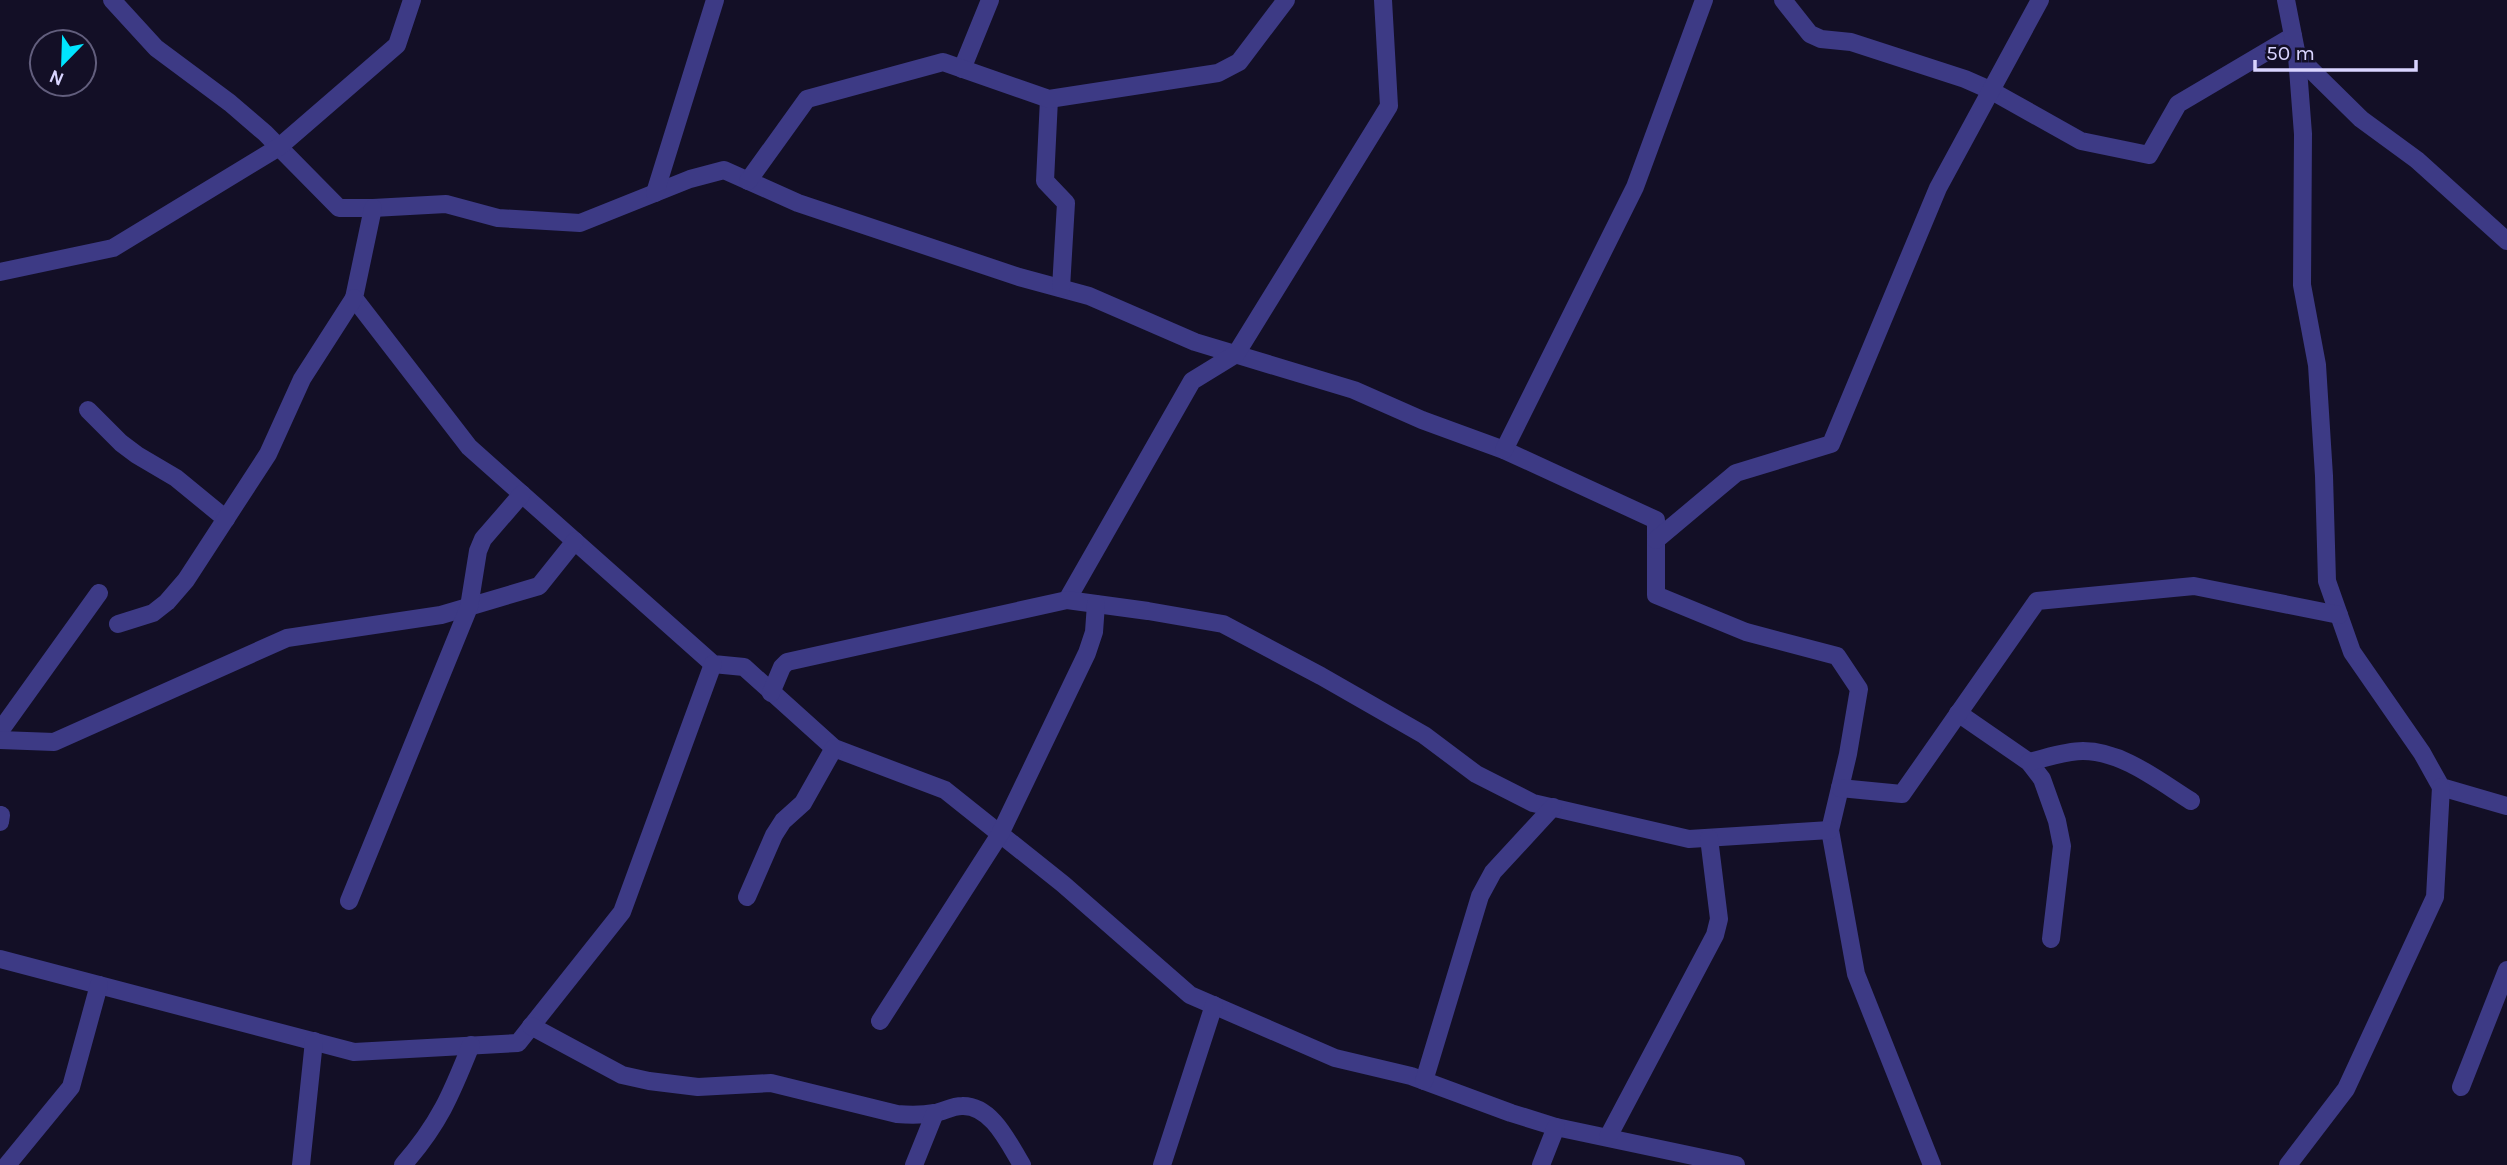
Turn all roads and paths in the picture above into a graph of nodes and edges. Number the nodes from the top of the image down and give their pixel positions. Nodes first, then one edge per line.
1 (112, 0) edge
2 (412, 0) edge
3 (715, 0) edge
4 (990, 0) edge
5 (1286, 0) edge
6 (1383, 0) edge
7 (1704, 0) edge
8 (1783, 0) edge
9 (2040, 0) edge
10 (2286, 0) edge
11 (2293, 36) junction
12 (2297, 56) junction
13 (962, 69) junction
14 (1990, 90) junction
15 (1049, 99) junction
16 (279, 147) junction
17 (748, 181) junction
18 (655, 193) junction
19 (373, 208) junction
20 (2507, 241) edge
21 (0, 272) edge
22 (1061, 288) junction
23 (354, 299) junction
24 (1236, 354) junction
25 (88, 410) dead end
26 (1504, 450) junction
27 (522, 494) junction
28 (226, 519) junction
29 (1656, 540) junction
30 (575, 541) junction
31 (99, 593) dead end
32 (1067, 600) junction
33 (1096, 604) junction
34 (469, 607) junction
35 (2339, 615) junction
36 (118, 624) dead end
37 (713, 664) junction
38 (771, 693) junction
39 (1958, 713) junction
40 (0, 732) edge
41 (0, 740) edge
42 (834, 748) junction
43 (2029, 762) junction
44 (2441, 787) junction
45 (1840, 788) junction
46 (2191, 801) dead end
47 (2507, 806) edge
48 (1553, 807) junction
49 (1830, 830) junction
50 (1000, 834) junction
51 (1709, 838) junction
52 (747, 897) dead end
53 (349, 901) dead end
54 (2051, 939) dead end
55 (0, 959) edge
56 (2507, 970) edge
57 (99, 985) junction
58 (1214, 1005) junction
59 (880, 1021) dead end
60 (531, 1026) junction
61 (314, 1041) junction
62 (471, 1045) junction
63 (1424, 1081) junction
64 (2461, 1087) dead end
65 (935, 1113) junction
66 (1556, 1127) junction
67 (1608, 1137) junction
68 (7, 1165) edge
69 (301, 1165) edge
70 (403, 1165) edge
71 (914, 1165) edge
72 (1022, 1165) edge
73 (1161, 1165) edge
74 (1541, 1165) edge
75 (1736, 1165) edge
76 (1932, 1165) edge
77 (2288, 1165) edge

1 - 16 street
2 - 16 street
3 - 18 street
4 - 13 street
5 - 15 street
6 - 24 street
7 - 26 street
8 - 14 street
9 - 14 street
10 - 11 street
11 - 12 street
11 - 14 street
12 - 20 street
12 - 35 street
13 - 15 street
13 - 17 street
14 - 29 street
15 - 22 street
16 - 19 street
16 - 21 street
17 - 18 street
17 - 22 street
18 - 19 street
19 - 23 street
22 - 24 street
23 - 27 street
23 - 28 street
24 - 26 street
24 - 32 street
25 - 28 street
26 - 29 street
27 - 30 street
27 - 34 street
28 - 36 street
29 - 45 street
30 - 34 street
30 - 37 street
31 - 40 street
32 - 33 street
32 - 38 street
33 - 48 street
33 - 50 street
34 - 41 street
34 - 53 street
35 - 39 street
35 - 44 street
37 - 38 street
37 - 60 street
38 - 42 street
39 - 43 street
39 - 45 street
42 - 50 street
42 - 52 street
43 - 46 street
43 - 54 street
44 - 47 street
44 - 77 street
45 - 49 street
48 - 51 street
48 - 63 street
49 - 51 street
49 - 76 street
50 - 58 street
50 - 59 street
51 - 67 street
55 - 57 street
56 - 64 street
57 - 61 street
57 - 68 street
58 - 63 street
58 - 73 street
60 - 62 street
60 - 65 street
61 - 62 street
61 - 69 street
62 - 70 street
63 - 66 street
65 - 71 street
65 - 72 street
66 - 67 street
66 - 74 street
67 - 75 street

